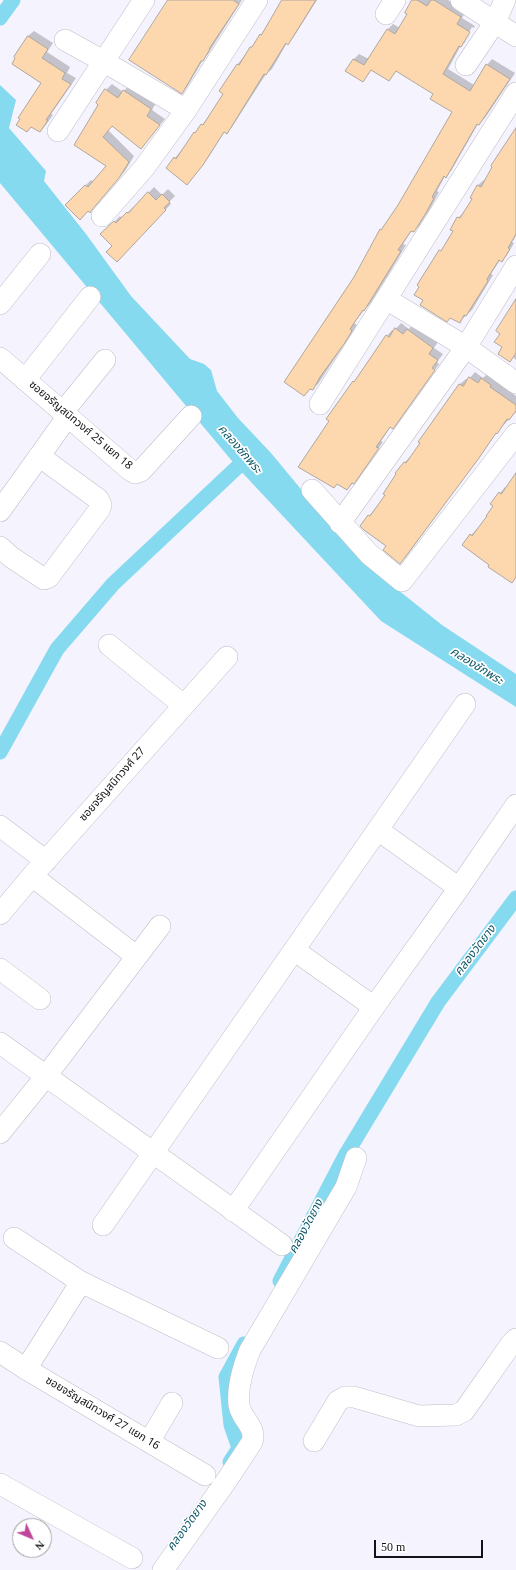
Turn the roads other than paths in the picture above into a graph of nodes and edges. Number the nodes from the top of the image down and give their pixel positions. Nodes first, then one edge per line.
1 (144, 0) edge
2 (257, 0) edge
3 (461, 0) edge
4 (505, 0) edge
5 (495, 22) junction
6 (516, 36) edge
7 (64, 40) dead end
8 (103, 61) junction
9 (466, 65) dead end
10 (516, 93) edge
11 (186, 110) junction
12 (58, 131) dead end
13 (102, 216) dead end
14 (40, 254) dead end
15 (516, 266) edge
16 (90, 296) dead end
17 (386, 299) junction
18 (0, 304) edge
19 (466, 347) junction
20 (0, 358) edge
21 (105, 360) dead end
22 (25, 380) junction
23 (516, 383) edge
24 (320, 404) dead end
25 (66, 414) junction
26 (192, 416) dead end
27 (516, 434) edge
28 (39, 456) junction
29 (312, 490) dead end
30 (0, 511) edge
31 (340, 523) junction
32 (0, 547) edge
33 (109, 645) dead end
34 (227, 656) dead end
35 (465, 704) dead end
36 (183, 705) junction
37 (516, 805) edge
38 (0, 826) edge
39 (378, 830) junction
40 (46, 860) junction
41 (32, 876) junction
42 (459, 888) junction
43 (0, 914) edge
44 (160, 926) dead end
45 (294, 950) junction
46 (136, 956) junction
47 (0, 969) edge
48 (40, 999) dead end
49 (374, 1007) junction
50 (0, 1043) edge
51 (46, 1076) junction
52 (0, 1133) edge
53 (154, 1154) junction
54 (356, 1158) dead end
55 (233, 1211) junction
56 (103, 1225) dead end
57 (14, 1238) dead end
58 (282, 1245) dead end
59 (81, 1282) junction
60 (516, 1339) edge
61 (218, 1348) dead end
62 (0, 1352) edge
63 (26, 1369) junction
64 (172, 1403) dead end
65 (314, 1441) dead end
66 (149, 1442) junction
67 (204, 1475) dead end
68 (0, 1484) edge
69 (132, 1558) dead end
70 (163, 1570) edge

1 - 8 street
2 - 11 street
3 - 5 street
4 - 5 street
5 - 6 street
5 - 9 street
7 - 8 street
8 - 11 street
8 - 12 street
10 - 17 street
11 - 13 street
14 - 18 street
15 - 19 street
16 - 22 street
17 - 19 street
17 - 24 street
19 - 23 street
19 - 31 street
20 - 22 street, ซอยจรัญสนิทวงศ์ 25 แยก 18
21 - 25 street
22 - 25 street, ซอยจรัญสนิทวงศ์ 25 แยก 18
25 - 26 street, ซอยจรัญสนิทวงศ์ 25 แยก 18
25 - 28 street
27 - 31 street
28 - 30 street
28 - 32 street
29 - 31 street
33 - 36 street
34 - 36 street, ซอยจรัญสนิทวงศ์ 27
35 - 39 street
36 - 40 street, ซอยจรัญสนิทวงศ์ 27
37 - 42 street
38 - 40 street
39 - 42 street
39 - 45 street
40 - 41 street, ซอยจรัญสนิทวงศ์ 27
41 - 43 street, ซอยจรัญสนิทวงศ์ 27
41 - 46 street
42 - 49 street
44 - 46 street
45 - 49 street
45 - 53 street
46 - 51 street
47 - 48 street
49 - 55 street
50 - 51 street
51 - 52 street
51 - 53 street
53 - 55 street
53 - 56 street
54 - 70 street
55 - 58 street
57 - 59 street
59 - 61 street
59 - 63 street
60 - 65 street
62 - 63 street, ซอยจรัญสนิทวงศ์ 27 แยก 16
63 - 66 street, ซอยจรัญสนิทวงศ์ 27 แยก 16
64 - 66 street
66 - 67 street, ซอยจรัญสนิทวงศ์ 27 แยก 16
68 - 69 street

